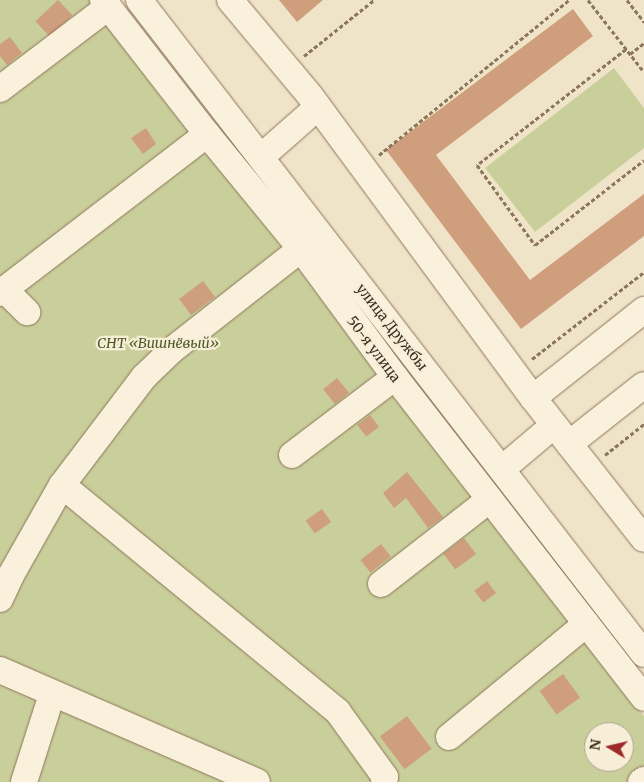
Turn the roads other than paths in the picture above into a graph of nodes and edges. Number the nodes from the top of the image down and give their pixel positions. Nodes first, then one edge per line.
1 (139, 0) edge
2 (230, 0) edge
3 (106, 4) edge
4 (0, 89) edge
5 (318, 107) junction
6 (207, 134) junction
7 (261, 157) junction
8 (301, 249) junction
9 (2, 291) edge
10 (644, 310) edge
11 (27, 312) dead end
12 (395, 377) junction
13 (644, 385) edge
14 (533, 398) junction
15 (562, 435) junction
16 (292, 456) dead end
17 (502, 469) junction
18 (62, 485) junction
19 (490, 499) junction
20 (644, 539) edge
21 (381, 584) dead end
22 (0, 599) edge
23 (586, 624) junction
24 (644, 654) edge
25 (0, 670) edge
26 (52, 694) junction
27 (644, 698) edge
28 (449, 737) dead end
29 (644, 780) edge
30 (24, 782) edge
31 (257, 782) edge
32 (384, 782) edge
33 (641, 782) edge

1 - 7 street, улица Дружбы
2 - 5 street
3 - 4 street
3 - 6 street, 50-я улица
5 - 7 street
5 - 14 street
6 - 8 street, 50-я улица
6 - 9 street
7 - 17 street, улица Дружбы
8 - 12 street, 50-я улица
8 - 18 street
9 - 11 street
10 - 14 street
12 - 16 street
12 - 19 street, 50-я улица
13 - 15 street
14 - 15 street
15 - 17 street
15 - 20 street
17 - 24 street, улица Дружбы
18 - 22 street
18 - 32 street
19 - 21 street
19 - 23 street, 50-я улица
23 - 27 street, 50-я улица
23 - 28 street
25 - 26 street
26 - 30 street
26 - 31 street
29 - 33 street

